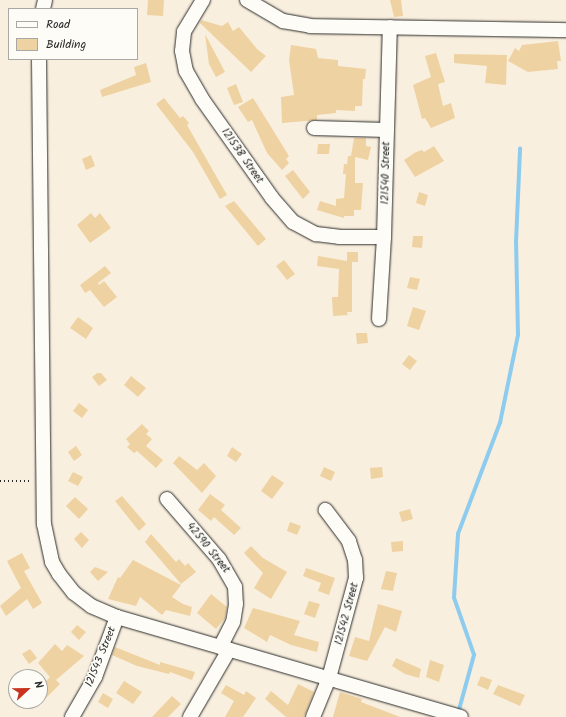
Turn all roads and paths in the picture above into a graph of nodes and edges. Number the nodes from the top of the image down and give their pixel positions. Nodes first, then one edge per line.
1 (203, 0) edge
2 (246, 0) edge
3 (390, 27) junction
4 (566, 30) edge
5 (40, 60) edge
6 (314, 128) dead end
7 (387, 130) junction
8 (384, 237) junction
9 (379, 319) dead end
10 (0, 481) edge
11 (44, 481) junction
12 (167, 498) dead end
13 (326, 510) dead end
14 (117, 617) junction
15 (224, 648) junction
16 (329, 678) junction
17 (427, 713) edge
18 (72, 717) edge
19 (190, 717) edge
20 (313, 717) edge
21 (461, 717) edge

1 - 8 street, 121538 Street
2 - 3 street
3 - 4 street
3 - 7 street, 121540 Street
5 - 11 street
6 - 7 street
7 - 8 street, 121540 Street
8 - 9 street, 121540 Street
10 - 11 path
11 - 14 street
12 - 15 street, 42590 Street
13 - 16 street, 121542 Street
14 - 15 street
14 - 18 street, 121543 Street
15 - 16 street
15 - 19 street, 42590 Street
16 - 17 street
16 - 20 street, 121542 Street
17 - 21 street

